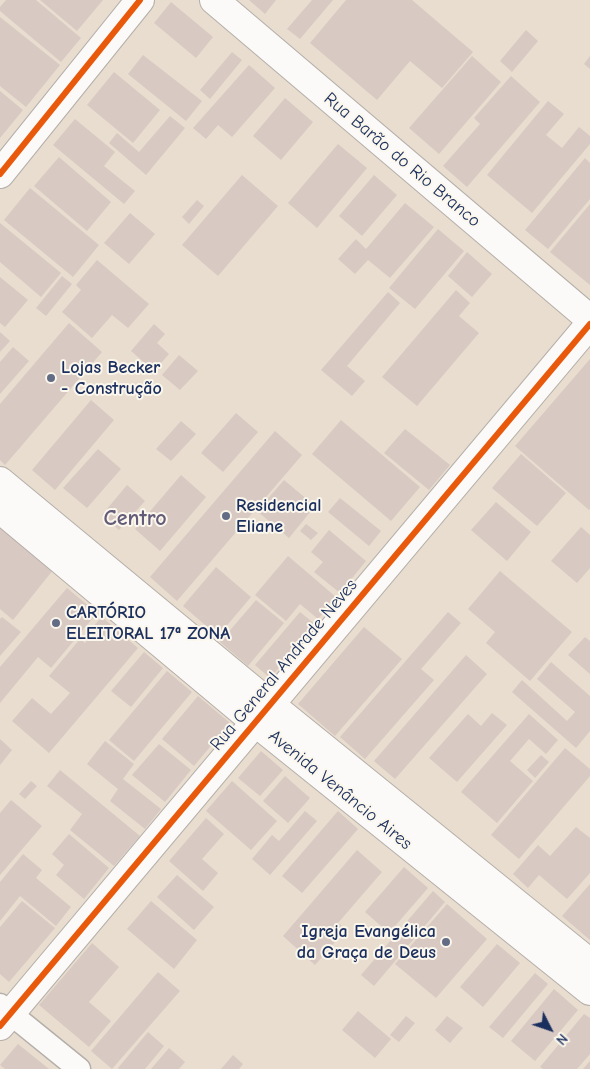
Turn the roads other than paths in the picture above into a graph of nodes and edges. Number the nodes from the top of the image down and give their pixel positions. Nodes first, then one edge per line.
1 (140, 0) edge
2 (214, 0) edge
3 (0, 174) edge
4 (590, 319) edge
5 (590, 324) edge
6 (0, 489) edge
7 (263, 713) junction
8 (590, 963) edge
9 (590, 991) edge
10 (3, 1015) edge
11 (79, 1069) edge

1 - 3 main road
2 - 4 main road, Rua Barão do Rio Branco
5 - 7 main road, Rua General Andrade Neves
6 - 7 main road, Avenida Venâncio Aires
7 - 8 main road, Avenida Venâncio Aires
7 - 9 main road, Avenida Venâncio Aires
7 - 10 main road, Rua General Andrade Neves
10 - 11 street

